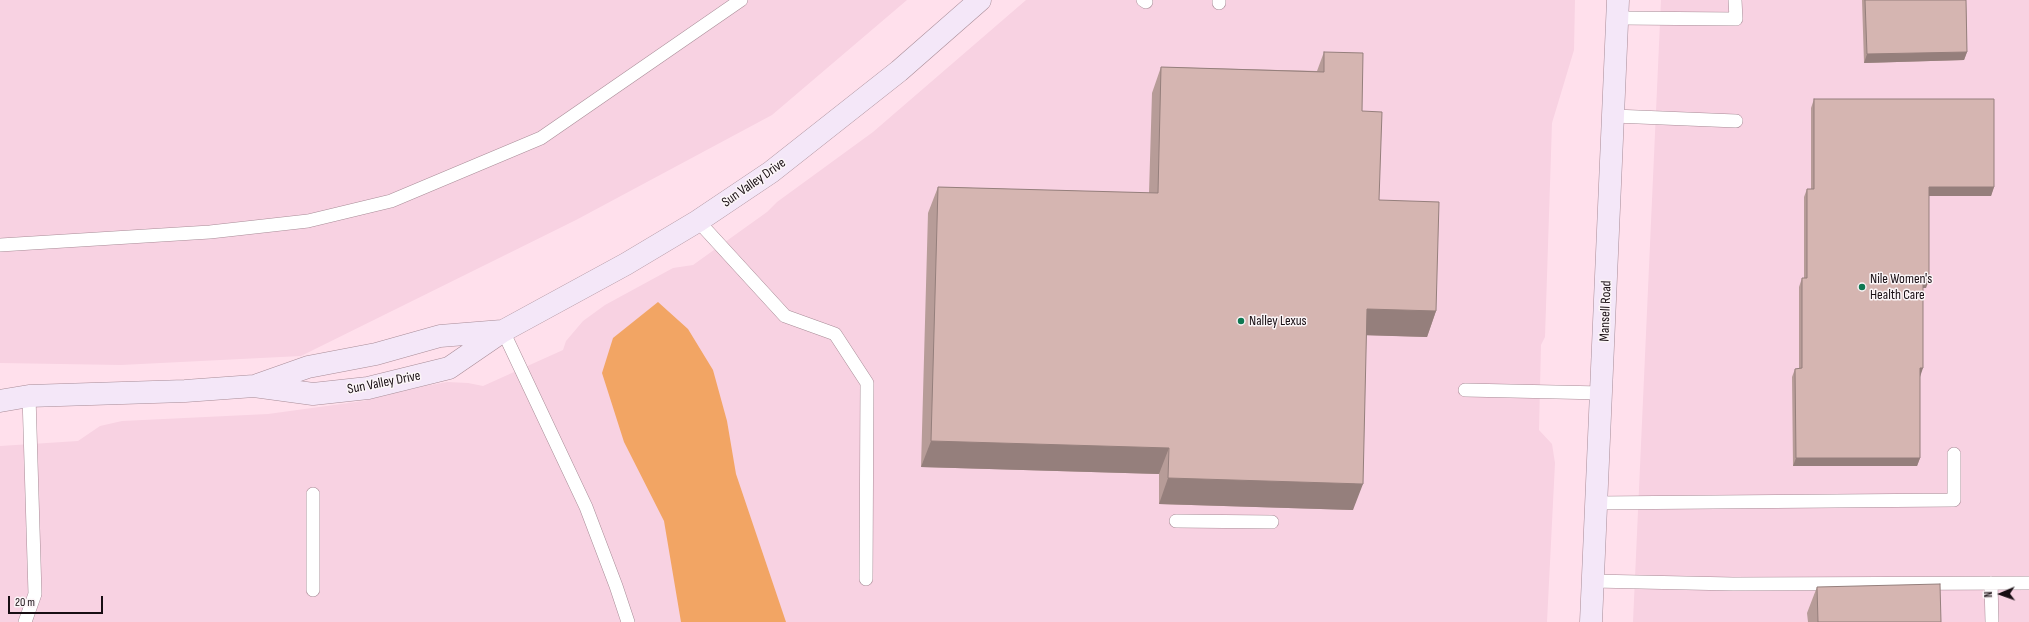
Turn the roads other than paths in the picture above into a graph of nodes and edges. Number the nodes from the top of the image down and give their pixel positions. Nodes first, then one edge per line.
1 (741, 0) edge
2 (980, 0) edge
3 (1735, 0) edge
4 (1618, 9) edge
5 (1614, 116) junction
6 (1736, 121) dead end
7 (698, 221) junction
8 (0, 245) edge
9 (503, 331) junction
10 (254, 386) junction
11 (1465, 390) dead end
12 (0, 391) edge
13 (1602, 393) junction
14 (29, 396) junction
15 (0, 401) edge
16 (1954, 454) dead end
17 (313, 494) dead end
18 (1596, 503) junction
19 (1176, 522) dead end
20 (1272, 522) dead end
21 (866, 579) dead end
22 (1593, 581) junction
23 (1992, 583) junction
24 (2029, 583) edge
25 (312, 590) dead end
26 (25, 622) edge
27 (628, 622) edge
28 (1591, 622) edge
29 (1992, 622) edge

1 - 8 lane
2 - 7 street, Sun Valley Drive
3 - 4 lane
4 - 5 street, Mansell Road
5 - 6 lane
5 - 13 street, Mansell Road
7 - 9 street, Sun Valley Drive
7 - 21 lane
9 - 10 street, Sun Valley Drive
9 - 10 street, Sun Valley Drive
9 - 27 lane
10 - 14 street, Sun Valley Drive
11 - 13 lane
12 - 14 street, Sun Valley Drive
13 - 18 street, Mansell Road
14 - 15 street, Sun Valley Drive
14 - 26 lane
16 - 18 lane
17 - 25 lane
18 - 22 street, Mansell Road
19 - 20 lane
22 - 23 lane
22 - 28 street, Mansell Road
23 - 24 lane
23 - 29 lane

